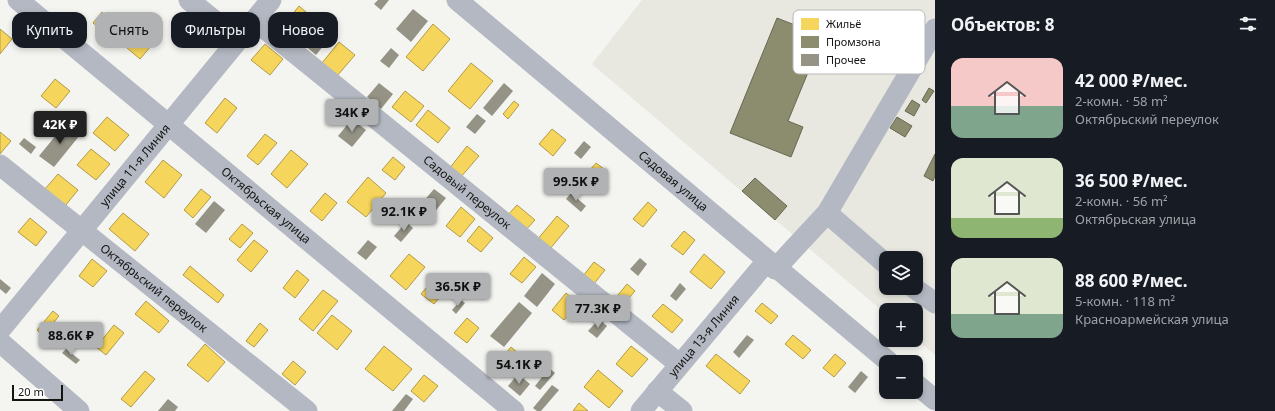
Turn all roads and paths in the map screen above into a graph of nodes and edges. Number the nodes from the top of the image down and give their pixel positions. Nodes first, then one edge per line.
1 (18, 0) edge
2 (189, 0) edge
3 (271, 0) edge
4 (457, 0) edge
5 (204, 12) edge
6 (260, 13) edge
7 (260, 25) edge
8 (935, 29) edge
9 (925, 46) edge
10 (231, 48) edge
11 (909, 74) edge
12 (168, 125) junction
13 (0, 165) edge
14 (827, 213) junction
15 (82, 231) junction
16 (879, 258) edge
17 (771, 265) junction
18 (923, 294) edge
19 (935, 303) edge
20 (0, 330) edge
21 (0, 342) edge
22 (880, 355) edge
23 (679, 364) junction
24 (923, 390) edge
25 (657, 391) junction
26 (935, 400) edge
27 (79, 411) edge
28 (308, 411) edge
29 (514, 411) edge
30 (641, 411) edge
31 (682, 411) edge

1 - 12 street, Октябрьская улица
2 - 5 street
3 - 6 street, улица 11-я Линия
4 - 17 street, Садовая улица
7 - 23 street, Садовый переулок
8 - 9 street, улица 13-я Линия
10 - 12 street, улица 11-я Линия
11 - 14 street, улица 13-я Линия
12 - 15 street, улица 11-я Линия
12 - 29 street, Октябрьская улица
13 - 15 street, Октябрьский переулок
14 - 16 street
14 - 17 street, улица 13-я Линия
15 - 20 street, улица 11-я Линия
15 - 28 street, Октябрьский переулок
17 - 22 street, Садовая улица
17 - 23 street, улица 13-я Линия
18 - 19 street
21 - 27 street
23 - 25 street, улица 13-я Линия
24 - 26 street
25 - 30 street, улица 13-я Линия
25 - 31 street

